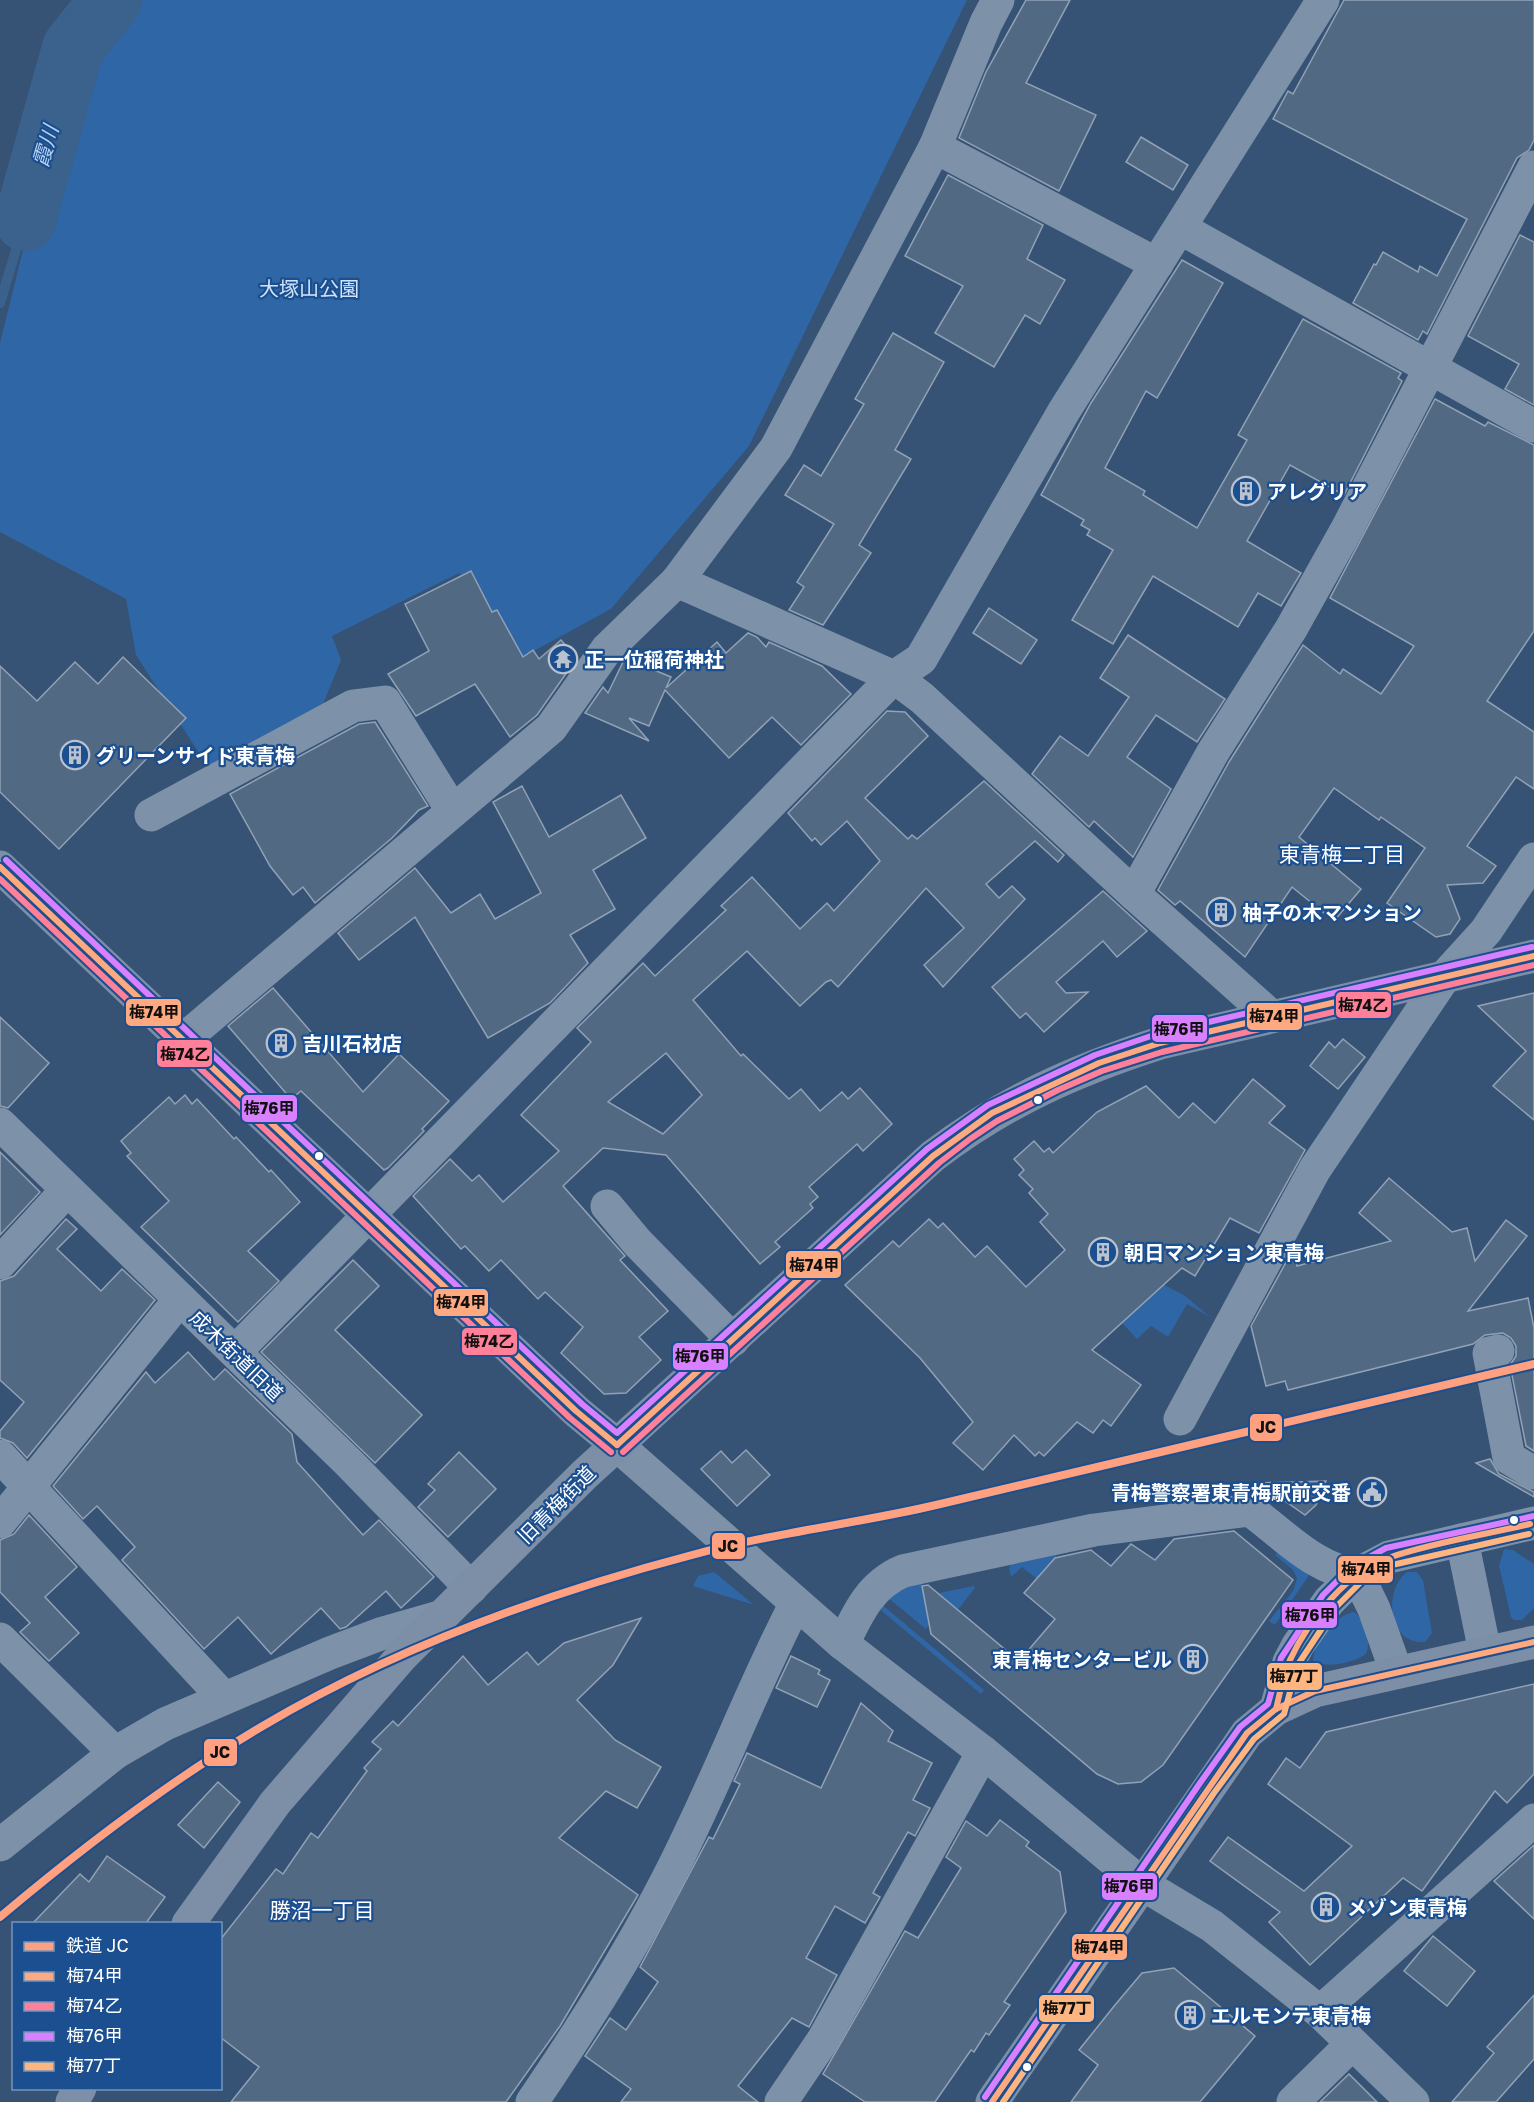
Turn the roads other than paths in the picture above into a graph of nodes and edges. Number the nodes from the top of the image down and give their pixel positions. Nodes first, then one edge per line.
1 (998, 0) edge
2 (1323, 0) edge
3 (935, 147) junction
4 (1534, 167) edge
5 (1180, 228) junction
6 (1157, 264) junction
7 (1430, 369) junction
8 (1534, 426) edge
9 (677, 581) junction
10 (894, 677) junction
11 (452, 810) junction
12 (151, 815) dead end
13 (1534, 859) edge
14 (0, 867) edge
15 (1134, 894) junction
16 (1534, 956) edge
17 (1445, 976) junction
18 (1271, 1016) junction
19 (183, 1040) junction
20 (0, 1124) edge
21 (67, 1190) junction
22 (607, 1206) dead end
23 (370, 1215) junction
24 (0, 1263) edge
25 (180, 1299) junction
26 (733, 1340) junction
27 (1498, 1351) dead end
28 (235, 1352) junction
29 (1180, 1419) dead end
30 (617, 1445) junction
31 (0, 1456) edge
32 (1514, 1466) edge
33 (29, 1487) junction
34 (0, 1522) edge
35 (1533, 1525) edge
36 (1462, 1540) junction
37 (1357, 1574) junction
38 (471, 1588) junction
39 (796, 1603) junction
40 (439, 1617) junction
41 (0, 1639) edge
42 (1534, 1642) edge
43 (843, 1644) junction
44 (1485, 1652) junction
45 (1396, 1671) junction
46 (224, 1698) junction
47 (1276, 1709) junction
48 (982, 1752) junction
49 (115, 1754) junction
50 (1534, 1820) edge
51 (0, 1845) edge
52 (1142, 1884) junction
53 (189, 1922) edge
54 (1320, 2012) junction
55 (1352, 2044) junction
56 (532, 2102) edge
57 (781, 2102) edge
58 (992, 2102) edge
59 (1293, 2102) edge
60 (1413, 2102) edge

1 - 3 street
2 - 5 street
3 - 6 street
3 - 9 street
4 - 7 street
5 - 6 street
5 - 7 street
6 - 10 street
7 - 8 street
7 - 15 street
9 - 10 street
9 - 11 street
10 - 15 street
10 - 23 street
11 - 12 street
11 - 19 street
13 - 17 street
14 - 19 main road
15 - 18 street
16 - 17 main road
17 - 18 main road
17 - 29 street
18 - 26 main road, 旧青梅街道
19 - 23 main road
20 - 21 street, 成木街道旧道
21 - 24 street
21 - 25 street, 成木街道旧道
22 - 26 street
23 - 28 street
23 - 30 main road
25 - 28 street, 成木街道旧道
25 - 33 street
26 - 30 main road, 旧青梅街道
27 - 32 street
28 - 38 street, 成木街道旧道
30 - 38 main road, 旧青梅街道
30 - 39 street
31 - 33 street
33 - 34 street
33 - 46 street
35 - 36 street
36 - 37 street
36 - 44 street
37 - 43 street
37 - 45 street
37 - 47 street
38 - 40 main road, 旧青梅街道
39 - 43 street
39 - 56 street
40 - 46 street
40 - 53 main road, 旧青梅街道
41 - 49 street
42 - 44 main road
43 - 48 street
44 - 45 main road
45 - 47 main road
46 - 49 street
47 - 52 main road
48 - 52 street
48 - 57 street
49 - 51 street
50 - 54 street
52 - 54 street
52 - 58 main road
54 - 55 street
55 - 59 street
55 - 60 street

